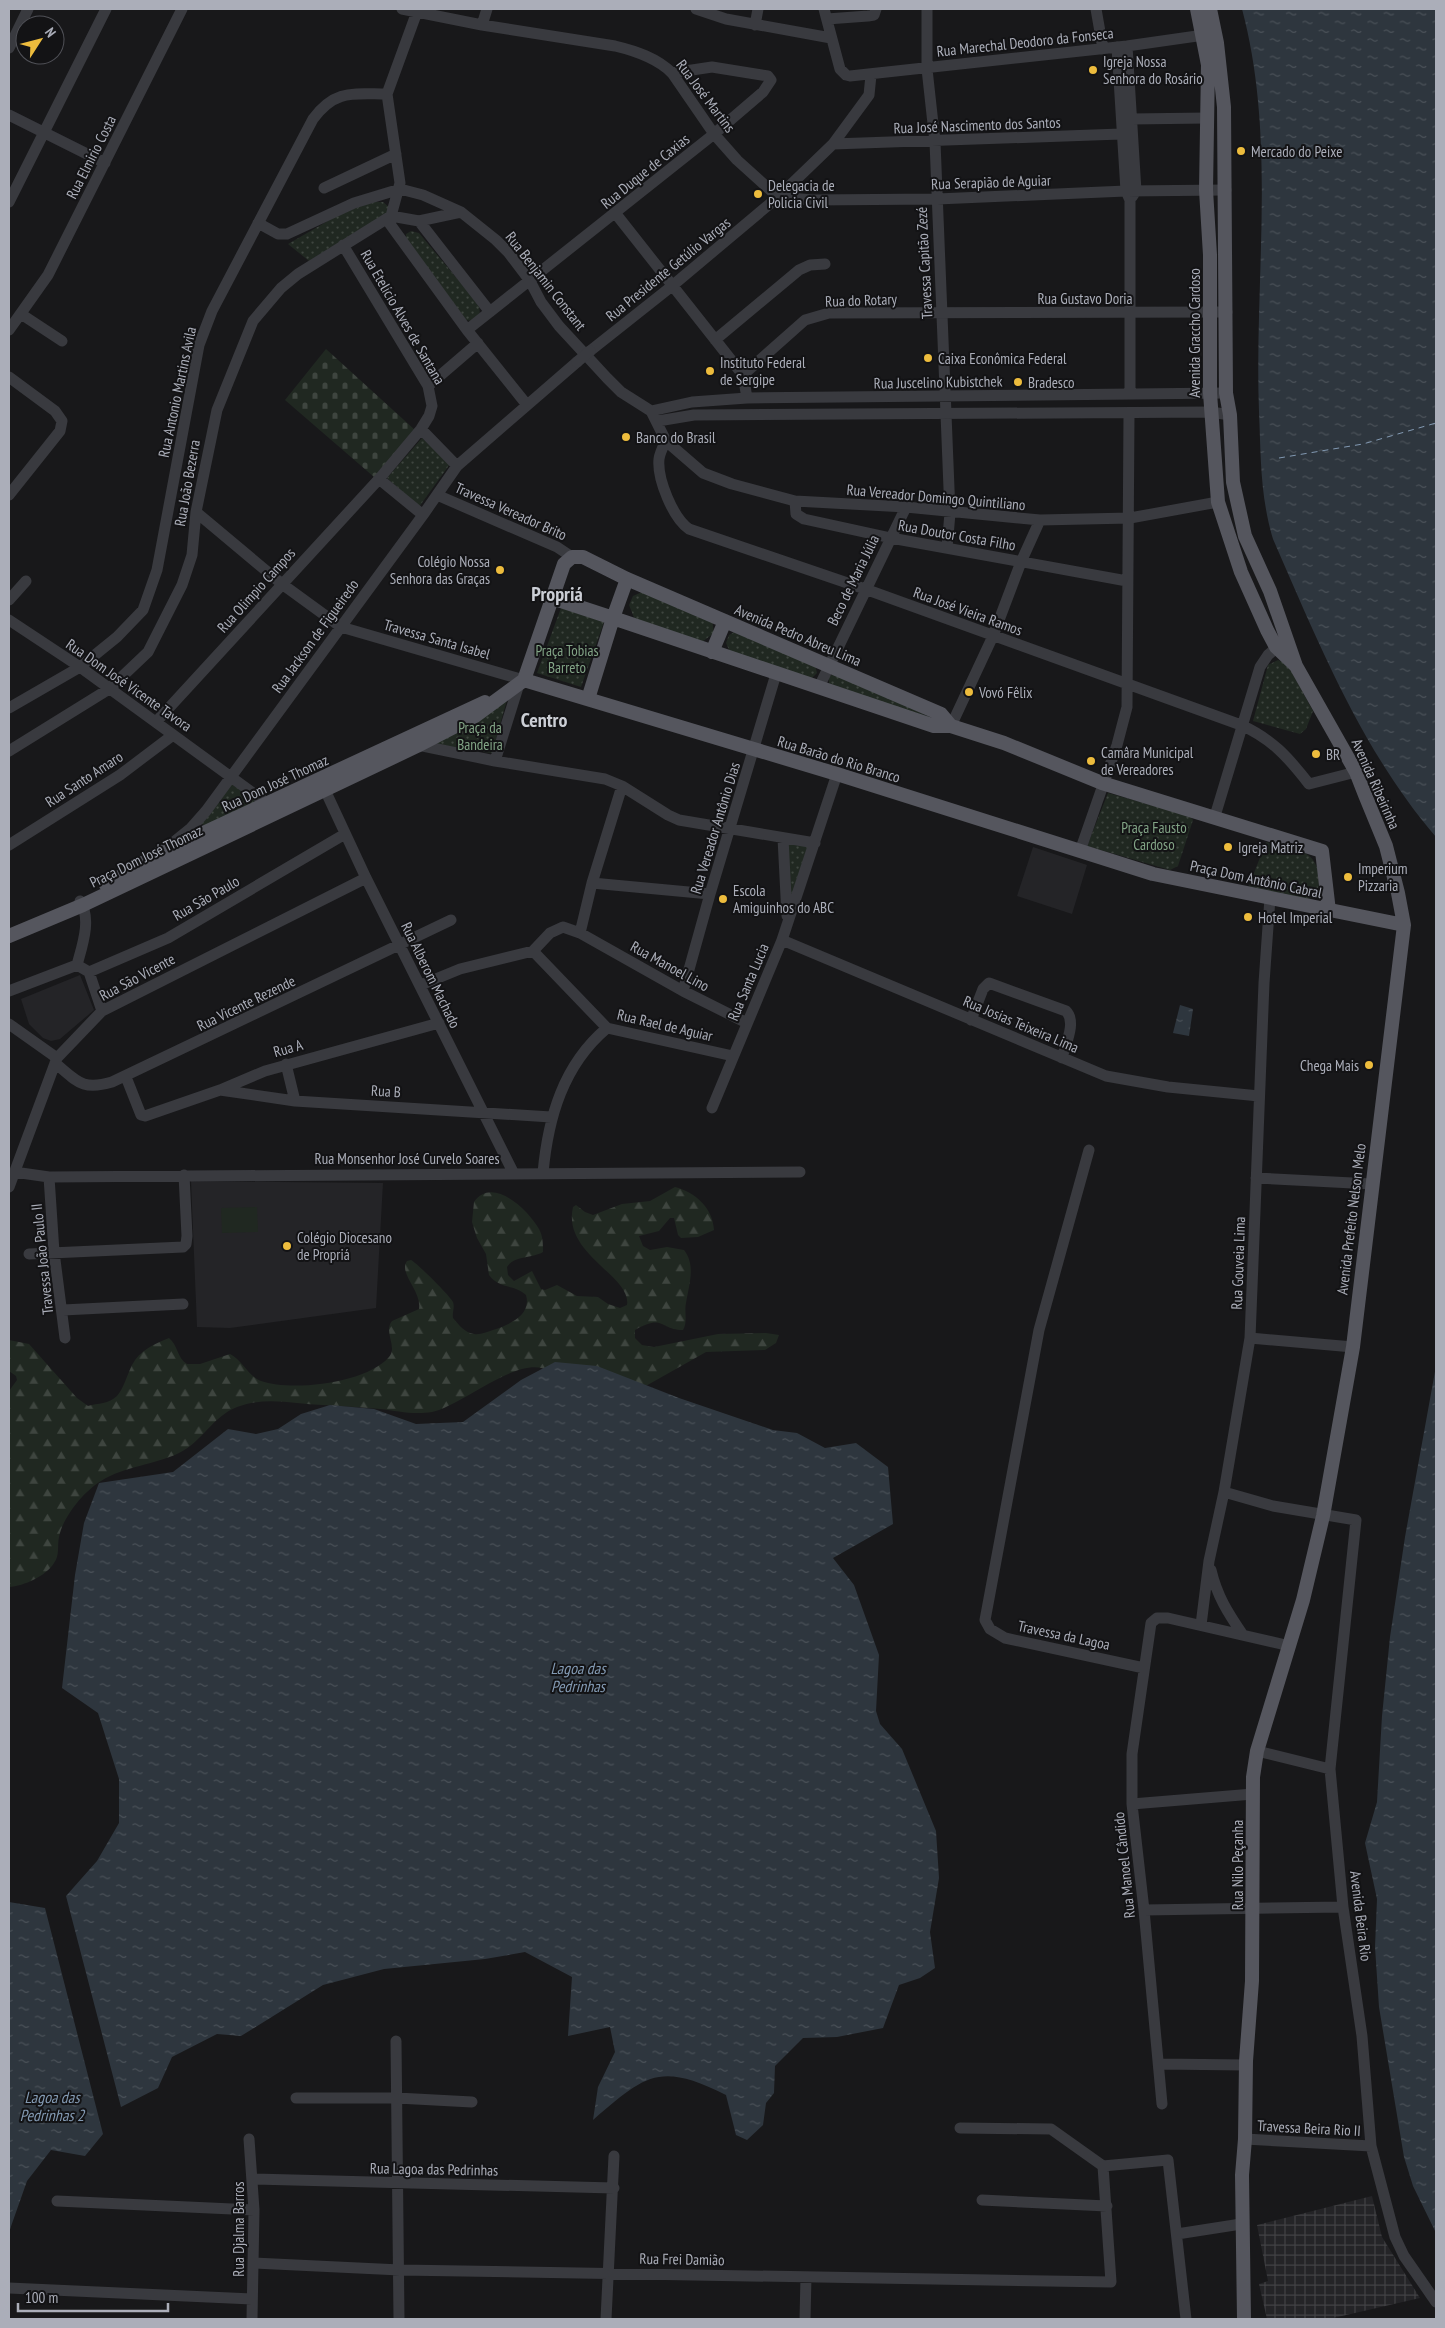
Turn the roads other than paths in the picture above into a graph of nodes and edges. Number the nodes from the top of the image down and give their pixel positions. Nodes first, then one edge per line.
1 (28, 9) edge
2 (106, 9) edge
3 (182, 9) edge
4 (402, 9) edge
5 (487, 9) edge
6 (696, 9) edge
7 (758, 9) edge
8 (876, 9) edge
9 (927, 9) edge
10 (1096, 9) edge
11 (1197, 9) edge
12 (1210, 9) edge
13 (417, 11) edge
14 (826, 14) edge
15 (482, 25) junction
16 (755, 25) junction
17 (1204, 35) junction
18 (830, 38) junction
19 (1122, 47) junction
20 (9, 48) edge
21 (1103, 49) junction
22 (927, 69) junction
23 (672, 73) junction
24 (871, 75) junction
25 (387, 94) junction
26 (9, 115) edge
27 (1131, 118) junction
28 (1207, 118) junction
29 (43, 133) junction
30 (714, 134) junction
31 (1121, 134) junction
32 (1208, 138) junction
33 (1226, 138) junction
34 (935, 142) junction
35 (833, 144) junction
36 (396, 154) junction
37 (105, 163) junction
38 (324, 188) dead end
39 (400, 190) junction
40 (1206, 190) junction
41 (1226, 190) junction
42 (1131, 194) junction
43 (778, 197) junction
44 (937, 199) junction
45 (9, 202) edge
46 (461, 212) junction
47 (616, 214) junction
48 (389, 218) junction
49 (420, 221) junction
50 (258, 223) junction
51 (343, 245) junction
52 (825, 264) dead end
53 (530, 281) junction
54 (672, 286) junction
55 (490, 312) junction
56 (1211, 312) junction
57 (1227, 312) junction
58 (942, 313) junction
59 (20, 314) junction
60 (1130, 314) junction
61 (9, 330) edge
62 (467, 330) junction
63 (716, 340) junction
64 (62, 341) dead end
65 (478, 343) junction
66 (583, 355) junction
67 (743, 375) junction
68 (9, 377) edge
69 (428, 386) junction
70 (1150, 393) junction
71 (1226, 393) junction
72 (1130, 394) junction
73 (1210, 394) junction
74 (944, 397) junction
75 (747, 398) junction
76 (692, 402) junction
77 (527, 405) junction
78 (432, 406) joint
79 (1211, 412) junction
80 (1152, 413) junction
81 (1129, 414) junction
82 (694, 415) junction
83 (945, 415) junction
84 (1230, 415) junction
85 (654, 416) junction
86 (421, 430) junction
87 (666, 442) junction
88 (457, 466) junction
89 (379, 479) junction
90 (9, 495) edge
91 (437, 495) junction
92 (795, 501) junction
93 (1218, 502) junction
94 (906, 507) junction
95 (196, 512) junction
96 (950, 513) junction
97 (423, 515) junction
98 (1130, 518) junction
99 (1040, 520) junction
100 (890, 538) junction
101 (947, 548) junction
102 (572, 557) junction
103 (1021, 562) junction
104 (627, 579) junction
105 (26, 581) dead end
106 (1127, 581) junction
107 (282, 584) junction
108 (864, 589) junction
109 (552, 598) junction
110 (9, 600) edge
111 (613, 618) junction
112 (725, 621) junction
113 (10, 622) edge
114 (341, 627) junction
115 (993, 636) junction
116 (1288, 638) junction
117 (1276, 647) junction
118 (712, 652) junction
119 (829, 666) junction
120 (1296, 666) junction
121 (80, 667) junction
122 (776, 674) junction
123 (521, 682) junction
124 (1127, 685) junction
125 (819, 687) junction
126 (109, 689) junction
127 (588, 699) junction
128 (493, 701) junction
129 (9, 708) edge
130 (156, 722) junction
131 (1241, 725) junction
132 (951, 726) junction
133 (173, 735) junction
134 (404, 740) junction
135 (417, 746) junction
136 (754, 750) junction
137 (9, 751) edge
138 (495, 761) junction
139 (1356, 772) junction
140 (837, 774) junction
141 (231, 776) junction
142 (1102, 783) junction
143 (622, 786) junction
144 (325, 790) junction
145 (274, 808) junction
146 (1215, 816) junction
147 (729, 830) junction
148 (346, 834) junction
149 (783, 838) junction
150 (204, 840) junction
151 (815, 843) junction
152 (9, 844) edge
153 (1080, 851) junction
154 (158, 854) junction
155 (366, 878) junction
156 (592, 883) junction
157 (710, 894) junction
158 (1270, 898) junction
159 (82, 903) junction
160 (1329, 911) junction
161 (451, 920) dead end
162 (788, 922) junction
163 (1404, 925) junction
164 (580, 933) junction
165 (9, 936) edge
166 (782, 940) junction
167 (400, 945) junction
168 (533, 951) junction
169 (77, 965) junction
170 (89, 972) junction
171 (421, 986) junction
172 (9, 991) edge
173 (683, 991) junction
174 (102, 1011) junction
175 (971, 1020) junction
176 (747, 1022) junction
177 (439, 1023) junction
178 (10, 1027) edge
179 (607, 1028) junction
180 (733, 1056) junction
181 (1062, 1058) junction
182 (56, 1061) junction
183 (286, 1064) junction
184 (126, 1076) junction
185 (220, 1090) junction
186 (1259, 1096) junction
187 (295, 1101) junction
188 (712, 1108) dead end
189 (482, 1112) junction
190 (551, 1117) junction
191 (1089, 1150) dead end
192 (14, 1172) junction
193 (512, 1172) junction
194 (800, 1172) dead end
195 (543, 1173) junction
196 (184, 1175) junction
197 (49, 1177) junction
198 (1256, 1178) junction
199 (1372, 1184) junction
200 (9, 1187) edge
201 (54, 1252) junction
202 (29, 1254) dead end
203 (183, 1304) dead end
204 (63, 1310) junction
205 (65, 1338) dead end
206 (1250, 1338) junction
207 (1353, 1346) junction
208 (1224, 1492) junction
209 (1323, 1516) junction
210 (1209, 1561) junction
211 (1201, 1626) junction
212 (1243, 1635) junction
213 (1290, 1646) junction
214 (1144, 1668) junction
215 (1257, 1751) junction
216 (1330, 1769) junction
217 (1253, 1794) junction
218 (1132, 1804) junction
219 (1343, 1907) junction
220 (1254, 1908) junction
221 (1144, 1910) junction
222 (396, 2041) dead end
223 (1159, 2064) junction
224 (1246, 2065) junction
225 (296, 2098) dead end
226 (397, 2098) junction
227 (472, 2102) dead end
228 (1162, 2104) dead end
229 (960, 2128) dead end
230 (249, 2139) dead end
231 (1245, 2139) junction
232 (1371, 2146) junction
233 (614, 2156) dead end
234 (1103, 2166) junction
235 (253, 2180) junction
236 (398, 2183) junction
237 (614, 2188) junction
238 (982, 2200) dead end
239 (57, 2201) dead end
240 (1107, 2206) junction
241 (254, 2210) junction
242 (1241, 2224) junction
243 (1177, 2234) junction
244 (253, 2264) junction
245 (400, 2270) junction
246 (609, 2272) junction
247 (806, 2277) junction
248 (9, 2288) edge
249 (252, 2299) junction
250 (1436, 2302) edge
251 (252, 2319) edge
252 (399, 2319) edge
253 (606, 2319) edge
254 (805, 2319) edge
255 (1186, 2319) edge
256 (1244, 2319) edge

1 - 20 street
2 - 29 street
3 - 37 street, Rua Elmirio Costa
4 - 13 street, Rua José Martins
5 - 15 street
6 - 16 street
7 - 16 street
8 - 14 street
9 - 22 street, Travessa Capitão Zezé
10 - 21 street
11 - 17 main road, Avenida Graccho Cardoso
12 - 33 main road
13 - 15 street, Rua José Martins
13 - 25 street
14 - 18 street
15 - 23 street, Rua José Martins
16 - 18 street
17 - 19 street, Rua Marechal Deodoro da Fonseca
17 - 28 main road, Avenida Graccho Cardoso
18 - 24 street, Rua Marechal Deodoro da Fonseca
19 - 21 street, Rua Marechal Deodoro da Fonseca
19 - 27 street
19 - 31 street
21 - 22 street, Rua Marechal Deodoro da Fonseca
22 - 24 street, Rua Marechal Deodoro da Fonseca
22 - 34 street, Travessa Capitão Zezé
23 - 30 street, Rua José Martins
23 - 30 street, Rua Duque de Caxias
24 - 35 street, Rua Presidente Getúlio Vargas
25 - 36 street
25 - 50 street, Rua Antonio Martins Avila
26 - 29 street
27 - 28 street
27 - 42 street
28 - 32 main road, Avenida Graccho Cardoso
29 - 37 street
29 - 45 street
30 - 43 street, Rua José Martins
30 - 47 street, Rua Duque de Caxias
31 - 34 street, Rua José Nascimento dos Santos
31 - 42 street
32 - 33 main road
32 - 40 main road, Avenida Graccho Cardoso
33 - 41 main road
34 - 35 street, Rua José Nascimento dos Santos
34 - 44 street, Travessa Capitão Zezé
35 - 43 street, Rua Presidente Getúlio Vargas
36 - 38 street
36 - 39 street
37 - 59 street, Rua Elmirio Costa
39 - 46 street, Rua Benjamin Constant
39 - 48 street
39 - 50 street
40 - 41 street, Rua Serapião de Aguiar
40 - 42 street, Rua Serapião de Aguiar
40 - 56 main road, Avenida Graccho Cardoso
41 - 57 main road
42 - 44 street, Rua Serapião de Aguiar
42 - 60 street
43 - 44 street, Rua Serapião de Aguiar
43 - 54 street, Rua Presidente Getúlio Vargas
44 - 58 street, Travessa Capitão Zezé
46 - 49 street
46 - 53 street, Rua Benjamin Constant
47 - 53 street, Rua Duque de Caxias
47 - 54 street
48 - 49 street
48 - 51 street, Rua João Bezerra
48 - 62 street
49 - 55 street
50 - 121 street, Rua Antonio Martins Avila
51 - 69 street, Rua Etelício Alves de Santana
51 - 95 street, Rua João Bezerra
52 - 63 street
53 - 55 street, Rua Duque de Caxias
53 - 66 street, Rua Benjamin Constant
54 - 63 street
54 - 66 street, Rua Presidente Getúlio Vargas
55 - 62 street, Rua Duque de Caxias
56 - 57 street, Rua Gustavo Doria
56 - 60 street, Rua Gustavo Doria
56 - 73 main road, Avenida Graccho Cardoso
57 - 71 main road
58 - 60 street, Rua Gustavo Doria
58 - 67 street, Rua do Rotary
58 - 74 street, Travessa Capitão Zezé
59 - 61 street, Rua Elmirio Costa
59 - 64 street
60 - 72 street
62 - 65 street
63 - 67 street
65 - 69 street
65 - 77 street
66 - 77 street, Rua Presidente Getúlio Vargas
66 - 85 street, Rua Benjamin Constant
67 - 75 street
68 - 90 street
69 - 78 street, Rua Etelício Alves de Santana
70 - 72 street, Rua Juscelino Kubistchek
70 - 73 street, Rua Juscelino Kubistchek
70 - 80 street
71 - 73 street, Rua Juscelino Kubistchek
71 - 84 main road
72 - 74 street, Rua Juscelino Kubistchek
73 - 79 main road, Avenida Graccho Cardoso
74 - 75 street, Rua Juscelino Kubistchek
74 - 83 street, Travessa Capitão Zezé
75 - 76 street, Rua Juscelino Kubistchek
76 - 82 street
76 - 85 street, Rua Juscelino Kubistchek
77 - 88 street, Rua Presidente Getúlio Vargas
78 - 86 street, Rua Olimpio Campos
79 - 80 street
79 - 84 street
79 - 93 main road, Avenida Graccho Cardoso
80 - 81 street
81 - 83 street
81 - 98 street
82 - 83 street
82 - 85 street
83 - 96 street
84 - 116 main road
85 - 87 street
86 - 88 street
86 - 89 street, Rua Olimpio Campos
87 - 92 street, Rua Vereador Domingo Quintiliano
87 - 108 street, Rua José Vieira Ramos
88 - 91 street, Rua Presidente Getúlio Vargas
89 - 97 street
89 - 107 street, Rua Olimpio Campos
91 - 97 street, Rua Jackson de Figueiredo
91 - 102 street, Travessa Vereador Brito
92 - 94 street, Rua Vereador Domingo Quintiliano
92 - 100 street, Rua Doutor Costa Filho
93 - 98 street, Rua Vereador Domingo Quintiliano
93 - 117 main road, Avenida Graccho Cardoso
94 - 96 street, Rua Vereador Domingo Quintiliano
94 - 100 street, Beco de Maria Júlia
95 - 107 street, Travessa Santa Isabel
95 - 126 street, Rua João Bezerra
96 - 99 street, Rua Vereador Domingo Quintiliano
96 - 101 street
97 - 114 street, Rua Jackson de Figueiredo
98 - 99 street, Rua Vereador Domingo Quintiliano
98 - 106 street
99 - 103 street
100 - 101 street, Rua Doutor Costa Filho
100 - 108 street, Beco de Maria Júlia
101 - 103 street, Rua Doutor Costa Filho
102 - 104 main road, Avenida Pedro Abreu Lima
102 - 109 main road
103 - 106 street, Rua Doutor Costa Filho
103 - 115 street
104 - 111 main road
104 - 112 main road, Avenida Pedro Abreu Lima
105 - 110 street
106 - 124 street
107 - 114 street, Travessa Santa Isabel
107 - 130 street, Rua Olimpio Campos
108 - 115 street, Rua José Vieira Ramos
108 - 119 street, Beco de Maria Júlia
109 - 111 main road, Avenida Pedro Abreu Lima
109 - 123 main road
111 - 118 main road, Avenida Pedro Abreu Lima
111 - 127 main road
112 - 118 main road
112 - 119 main road, Avenida Pedro Abreu Lima
113 - 121 street, Rua Dom José Vicente Tavora
114 - 123 street, Travessa Santa Isabel
114 - 141 street, Rua Jackson de Figueiredo
115 - 124 street, Rua José Vieira Ramos
115 - 132 street
116 - 117 street
116 - 120 main road, Avenida Ribeirinha
117 - 120 main road, Avenida Ribeirinha
117 - 131 street
118 - 122 main road, Avenida Pedro Abreu Lima
119 - 125 street, Beco de Maria Júlia
119 - 132 main road, Avenida Pedro Abreu Lima
120 - 139 main road, Avenida Ribeirinha
121 - 126 street, Rua Dom José Vicente Tavora
121 - 129 street, Rua Antonio Martins Avila
122 - 125 main road, Avenida Pedro Abreu Lima
122 - 136 street, Rua Vereador Antônio Dias
123 - 127 main road
123 - 128 main road
123 - 138 street
124 - 131 street, Rua José Vieira Ramos
124 - 142 street
125 - 132 main road, Avenida Pedro Abreu Lima
126 - 130 street, Rua Dom José Vicente Tavora
126 - 137 street, Rua João Bezerra
127 - 136 main road, Rua Barão do Rio Branco
128 - 134 main road
128 - 135 main road
130 - 133 street, Rua Dom José Vicente Tavora
131 - 139 street, Rua José Vieira Ramos
131 - 146 street
132 - 142 main road, Avenida Pedro Abreu Lima
133 - 141 street, Rua Dom José Vicente Tavora
133 - 152 street, Rua Santo Amaro
134 - 135 street
134 - 145 main road, Rua Dom José Thomaz
135 - 138 street
135 - 144 main road, Rua Dom José Thomaz
136 - 140 main road, Rua Barão do Rio Branco
136 - 147 street, Rua Vereador Antônio Dias
138 - 143 street
139 - 163 main road, Avenida Ribeirinha
140 - 151 street, Rua Santa Lucia
140 - 153 main road, Rua Barão do Rio Branco
141 - 145 street
141 - 154 street, Praça Dom José Thomaz
142 - 146 main road
142 - 153 street
143 - 147 street
143 - 156 street
144 - 145 main road, Rua Dom José Thomaz
144 - 148 street, Rua Alberom Machado
145 - 150 main road, Praça Dom José Thomaz
146 - 160 main road, Praça Dom Antônio Cabral
147 - 149 street
147 - 157 street, Rua Vereador Antônio Dias
148 - 155 street, Rua Alberom Machado
148 - 170 street, Rua São Paulo
149 - 151 street
149 - 162 street
150 - 154 main road
150 - 159 main road, Praça Dom José Thomaz
151 - 162 street, Rua Santa Lucia
153 - 158 main road, Praça Dom Antônio Cabral
154 - 159 main road, Praça Dom José Thomaz
155 - 167 street, Rua Alberom Machado
155 - 174 street, Rua São Vicente
156 - 157 street
156 - 164 street
157 - 173 street, Rua Vereador Antônio Dias
158 - 160 main road, Praça Dom Antônio Cabral
158 - 186 street, Rua Gouveia Lima
159 - 165 main road
159 - 169 street
160 - 163 main road
161 - 167 street, Rua Vicente Rezende
162 - 166 street, Rua Santa Lucia
163 - 199 main road, Avenida Prefeito Nelson Melo
164 - 168 street
164 - 173 street, Rua Manoel Lino
166 - 175 street, Rua Josias Teixeira Lima
166 - 176 street, Rua Santa Lucia
167 - 171 street, Rua Alberom Machado
167 - 184 street, Rua Vicente Rezende
168 - 171 street
168 - 179 street, Rua Rael de Aguiar
169 - 170 street
169 - 172 street
170 - 174 street
171 - 177 street, Rua Alberom Machado
173 - 176 street, Rua Manoel Lino
174 - 182 street, Rua São Vicente
175 - 181 street, Rua Josias Teixeira Lima
175 - 181 street
176 - 180 street, Rua Santa Lucia
177 - 183 street, Rua A
177 - 189 street, Rua Alberom Machado
178 - 182 street
179 - 180 street, Rua Rael de Aguiar
179 - 190 street
180 - 188 street, Rua Santa Lucia
181 - 186 street, Rua Josias Teixeira Lima
182 - 184 street, Rua Vicente Rezende
182 - 192 street, Rua São Vicente
183 - 185 street, Rua A
183 - 187 street
184 - 185 street, Rua A
185 - 187 street, Rua B
186 - 198 street, Rua Gouveia Lima
187 - 189 street, Rua B
189 - 190 street, Rua B
189 - 193 street, Rua Alberom Machado
190 - 195 street
191 - 214 street, Travessa da Lagoa
192 - 197 street, Rua Monsenhor José Curvelo Soares
192 - 200 street, Rua São Vicente
193 - 195 street, Rua Monsenhor José Curvelo Soares
193 - 196 street, Rua Monsenhor José Curvelo Soares
194 - 195 street, Rua Monsenhor José Curvelo Soares
196 - 197 street, Rua Monsenhor José Curvelo Soares
196 - 201 street
197 - 201 street, Travessa João Paulo II
198 - 199 street
198 - 206 street, Rua Gouveia Lima
199 - 207 main road, Avenida Prefeito Nelson Melo
201 - 202 street
201 - 204 street, Travessa João Paulo II
203 - 204 street
204 - 205 street, Travessa João Paulo II
206 - 207 street
206 - 208 street, Rua Gouveia Lima
207 - 209 main road, Avenida Prefeito Nelson Melo
208 - 209 street
208 - 210 street, Rua Gouveia Lima
209 - 213 main road, Rua Nilo Peçanha
209 - 216 street, Avenida Beira Rio
210 - 211 street, Rua Gouveia Lima
210 - 212 street
211 - 212 street
211 - 214 street, Rua Manoel Cândido
212 - 213 street
213 - 215 main road, Rua Nilo Peçanha
214 - 218 street, Rua Manoel Cândido
215 - 216 street
215 - 217 main road, Rua Nilo Peçanha
216 - 219 street, Avenida Beira Rio
217 - 218 street
217 - 220 main road, Rua Nilo Peçanha
218 - 221 street, Rua Manoel Cândido
219 - 220 street
219 - 232 street, Avenida Beira Rio
220 - 221 street
220 - 224 main road, Rua Nilo Peçanha
221 - 223 street, Rua Manoel Cândido
222 - 226 street
223 - 224 street
223 - 228 street, Rua Manoel Cândido
224 - 231 main road, Rua Nilo Peçanha
225 - 226 street
226 - 227 street
226 - 236 street
229 - 234 street
230 - 235 street, Rua Djalma Barros
231 - 232 street, Travessa Beira Rio II
231 - 242 main road, Rua Nilo Peçanha
232 - 250 street, Avenida Beira Rio
233 - 237 street
234 - 240 street
234 - 243 street
235 - 236 street, Rua Lagoa das Pedrinhas
235 - 241 street, Rua Djalma Barros
236 - 237 street, Rua Lagoa das Pedrinhas
236 - 245 street
237 - 246 street
238 - 240 street
239 - 241 street
240 - 247 street, Rua Frei Damião
241 - 244 street, Rua Djalma Barros
242 - 243 street
242 - 256 main road, Rua Nilo Peçanha
243 - 255 street
244 - 245 street, Rua Frei Damião
244 - 249 street, Rua Djalma Barros
245 - 246 street, Rua Frei Damião
245 - 252 street
246 - 247 street, Rua Frei Damião
246 - 253 street
247 - 254 street
248 - 249 street
249 - 251 street, Rua Djalma Barros

